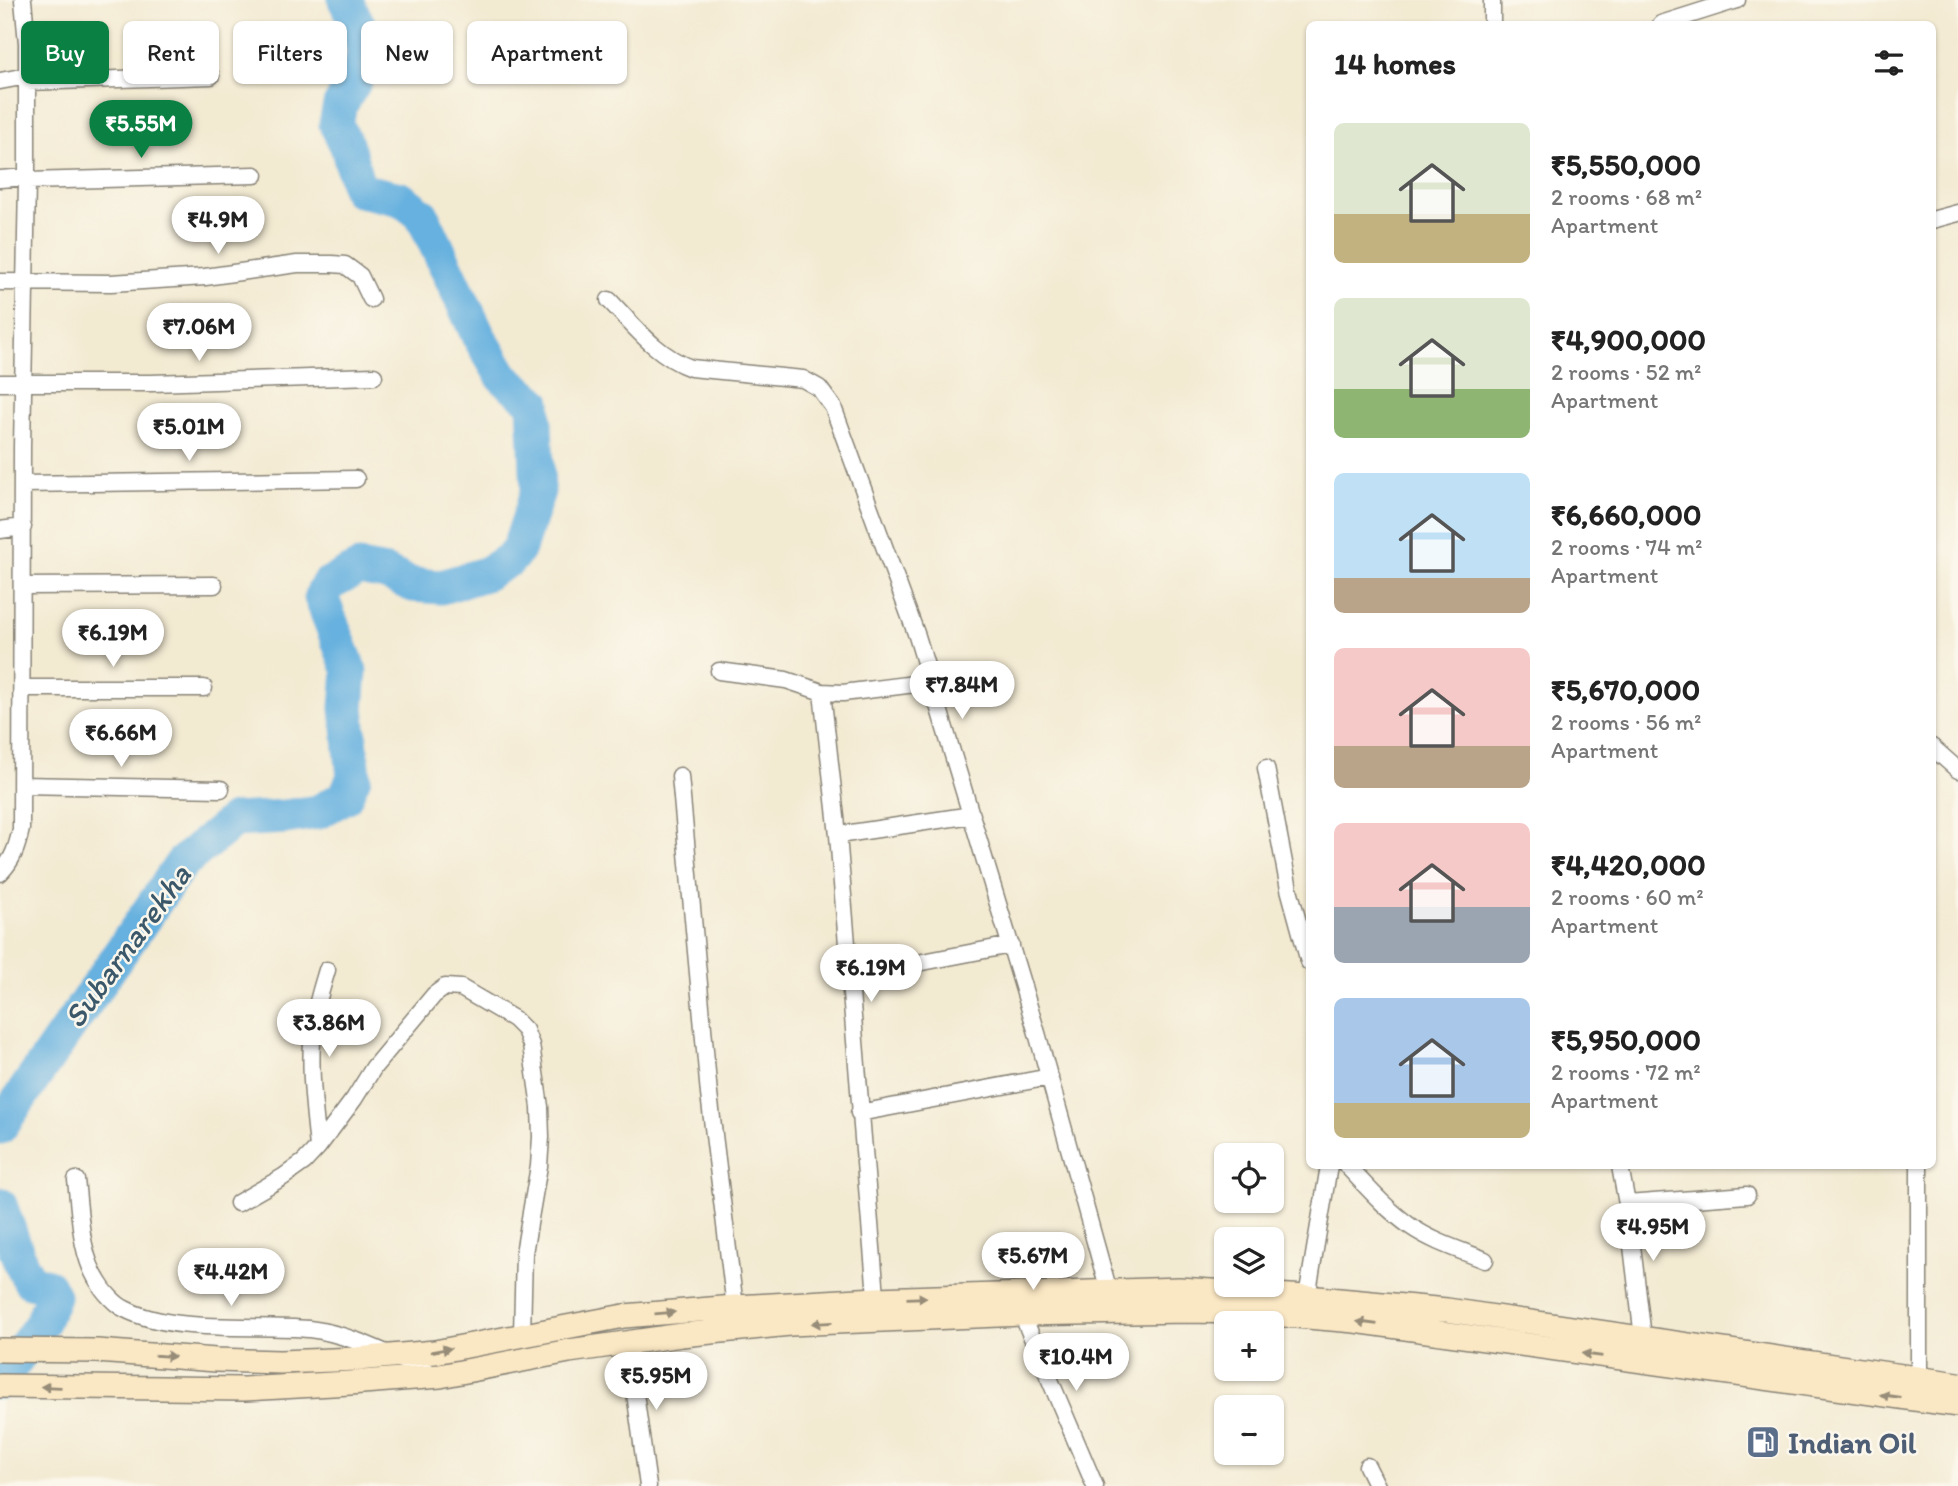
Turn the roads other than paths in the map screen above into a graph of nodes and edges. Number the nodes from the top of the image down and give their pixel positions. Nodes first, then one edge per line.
1 (23, 0) edge
2 (1492, 0) edge
3 (1737, 0) edge
4 (24, 21) edge
5 (1492, 21) edge
6 (1670, 21) edge
7 (21, 79) edge
8 (0, 81) edge
9 (27, 84) edge
10 (255, 175) dead end
11 (0, 179) edge
12 (27, 179) junction
13 (1958, 213) edge
14 (1936, 219) edge
15 (26, 280) junction
16 (0, 282) edge
17 (371, 299) dead end
18 (609, 300) dead end
19 (374, 376) dead end
20 (24, 382) junction
21 (0, 383) edge
22 (356, 479) dead end
23 (22, 484) junction
24 (23, 527) junction
25 (0, 530) edge
26 (214, 585) dead end
27 (23, 586) junction
28 (719, 671) dead end
29 (931, 682) junction
30 (22, 688) junction
31 (204, 688) dead end
32 (822, 692) junction
33 (1936, 751) edge
34 (1266, 768) dead end
35 (1958, 770) edge
36 (680, 776) dead end
37 (21, 785) junction
38 (221, 789) dead end
39 (972, 815) junction
40 (838, 835) junction
41 (0, 873) edge
42 (1011, 945) junction
43 (1306, 951) edge
44 (327, 970) dead end
45 (850, 976) junction
46 (1050, 1077) junction
47 (859, 1113) junction
48 (318, 1147) junction
49 (1328, 1169) edge
50 (1350, 1169) edge
51 (1621, 1169) edge
52 (1919, 1169) edge
53 (76, 1180) dead end
54 (1747, 1195) dead end
55 (238, 1203) dead end
56 (1627, 1204) junction
57 (1485, 1260) dead end
58 (1307, 1297) junction
59 (1111, 1301) junction
60 (735, 1307) junction
61 (877, 1310) junction
62 (1022, 1314) junction
63 (522, 1334) junction
64 (628, 1343) junction
65 (0, 1350) edge
66 (1643, 1351) junction
67 (391, 1357) junction
68 (440, 1376) junction
69 (1854, 1380) junction
70 (1919, 1380) junction
71 (1958, 1384) edge
72 (0, 1386) edge
73 (1958, 1405) edge
74 (1367, 1466) dead end
75 (648, 1486) edge
76 (1095, 1486) edge
77 (1377, 1486) edge

1 - 4 street
2 - 5 street
3 - 6 street
7 - 8 street
9 - 12 street
10 - 12 street
11 - 12 street
12 - 15 street
13 - 14 street
15 - 16 street
15 - 17 street
15 - 20 street
18 - 29 street
19 - 20 street
20 - 21 street
20 - 23 street
22 - 23 street
23 - 24 street
24 - 25 street
24 - 27 street
26 - 27 street
27 - 30 street
28 - 32 street
29 - 32 street
29 - 39 street
30 - 31 street
30 - 37 street
32 - 40 street
33 - 35 street
34 - 43 street
36 - 60 street
37 - 38 street
37 - 41 street
39 - 40 street
39 - 42 street
40 - 45 street
42 - 45 street
42 - 46 street
44 - 48 street
45 - 47 street
46 - 47 street
46 - 59 street
47 - 61 street
48 - 55 street
48 - 63 street
49 - 58 street
50 - 57 street
51 - 56 street
52 - 70 street
53 - 67 street
54 - 56 street
56 - 66 street
58 - 59 main road
58 - 66 main road
61 -> 59 main road
59 - 62 main road
66 -> 59 main road
60 - 61 main road
63 -> 60 main road
61 - 62 main road
61 -> 64 main road
62 - 76 street
67 -> 63 main road
64 - 68 main road
64 - 75 street
65 -> 67 main road
66 - 69 main road
67 - 68 street
68 -> 72 main road
69 - 70 main road
73 -> 69 main road
70 - 71 main road
74 - 77 street

